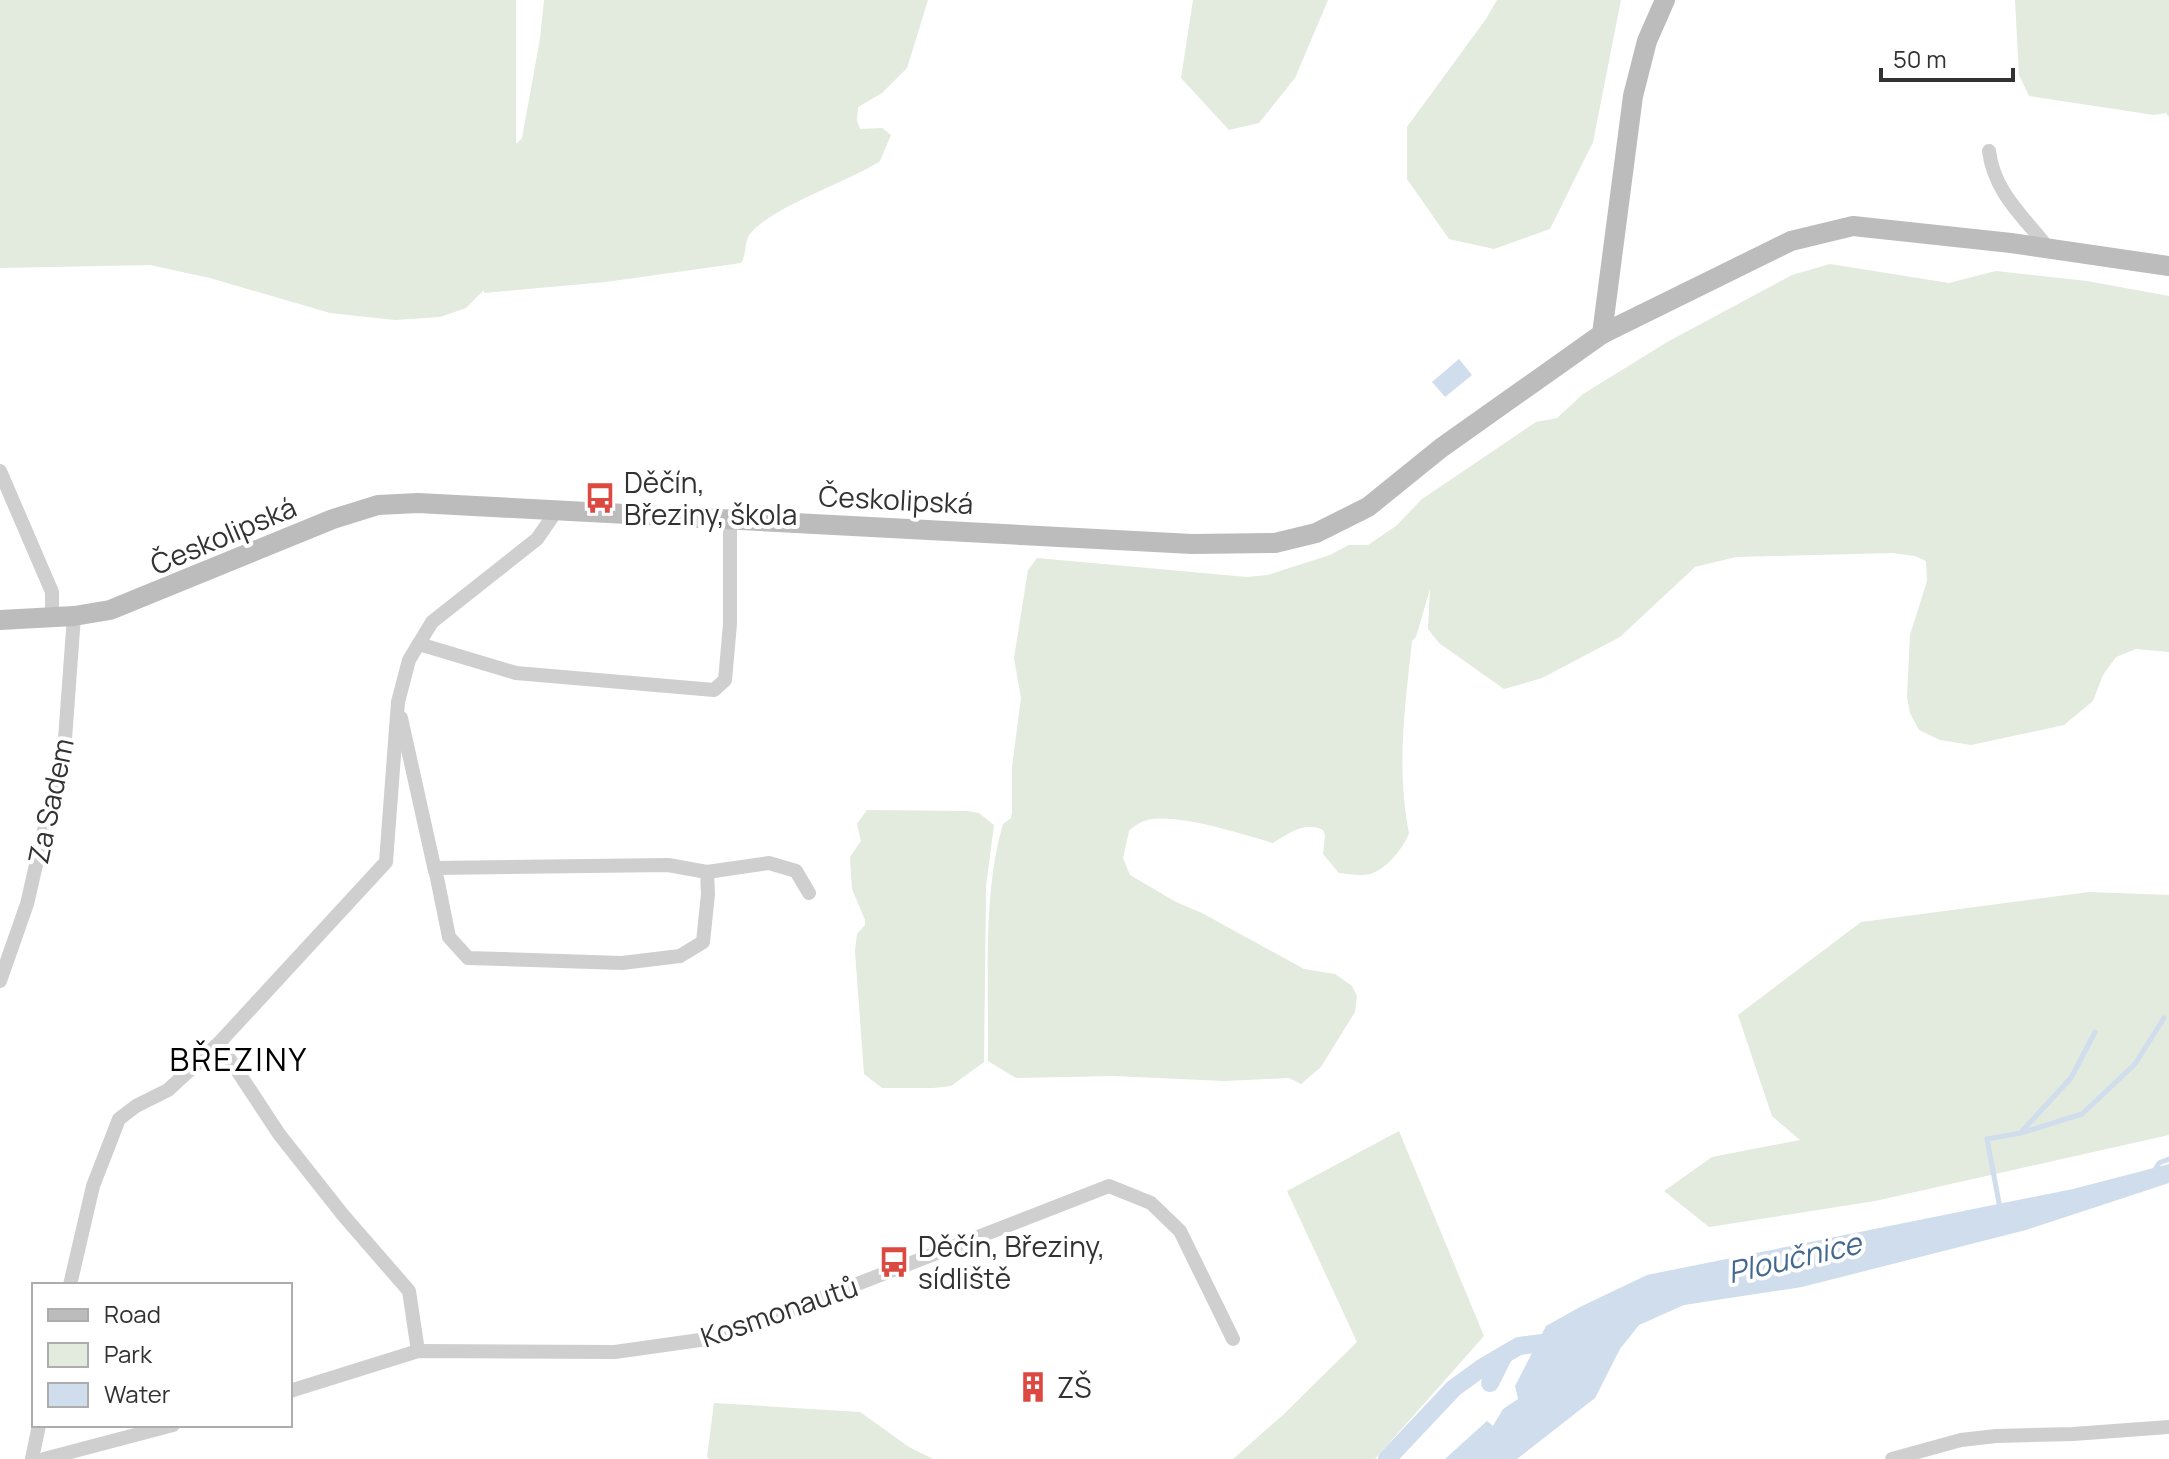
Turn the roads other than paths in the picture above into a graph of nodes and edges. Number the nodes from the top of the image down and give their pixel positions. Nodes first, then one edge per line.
1 (1665, 0) edge
2 (1989, 151) dead end
3 (2048, 248) junction
4 (2169, 266) edge
5 (1602, 334) junction
6 (0, 471) edge
7 (557, 510) junction
8 (730, 517) junction
9 (74, 616) junction
10 (52, 618) junction
11 (0, 620) edge
12 (419, 644) junction
13 (398, 702) junction
14 (435, 871) junction
15 (707, 872) junction
16 (809, 893) dead end
17 (0, 981) edge
18 (219, 1043) junction
19 (70, 1283) edge
20 (1233, 1339) dead end
21 (418, 1351) junction
22 (292, 1390) edge
23 (39, 1427) edge
24 (165, 1427) edge
25 (2169, 1427) edge
26 (32, 1459) edge
27 (44, 1459) edge
28 (1892, 1459) edge

1 - 5 main road
2 - 3 street
3 - 4 main road, Českolipská
3 - 5 main road, Českolipská
5 - 8 main road, Českolipská
6 - 10 street
7 - 8 main road, Českolipská
7 - 9 main road, Českolipská
7 - 12 street
8 - 12 street
9 - 10 main road, Českolipská
9 - 17 street, Za Sadem
10 - 11 main road, Českolipská
12 - 13 street
13 - 14 street
13 - 18 street
14 - 15 street
14 - 15 street
15 - 16 street
18 - 19 street
18 - 21 street
20 - 21 street, Kosmonautů
21 - 22 street, Kosmonautů
23 - 26 street
24 - 27 street
25 - 28 street

